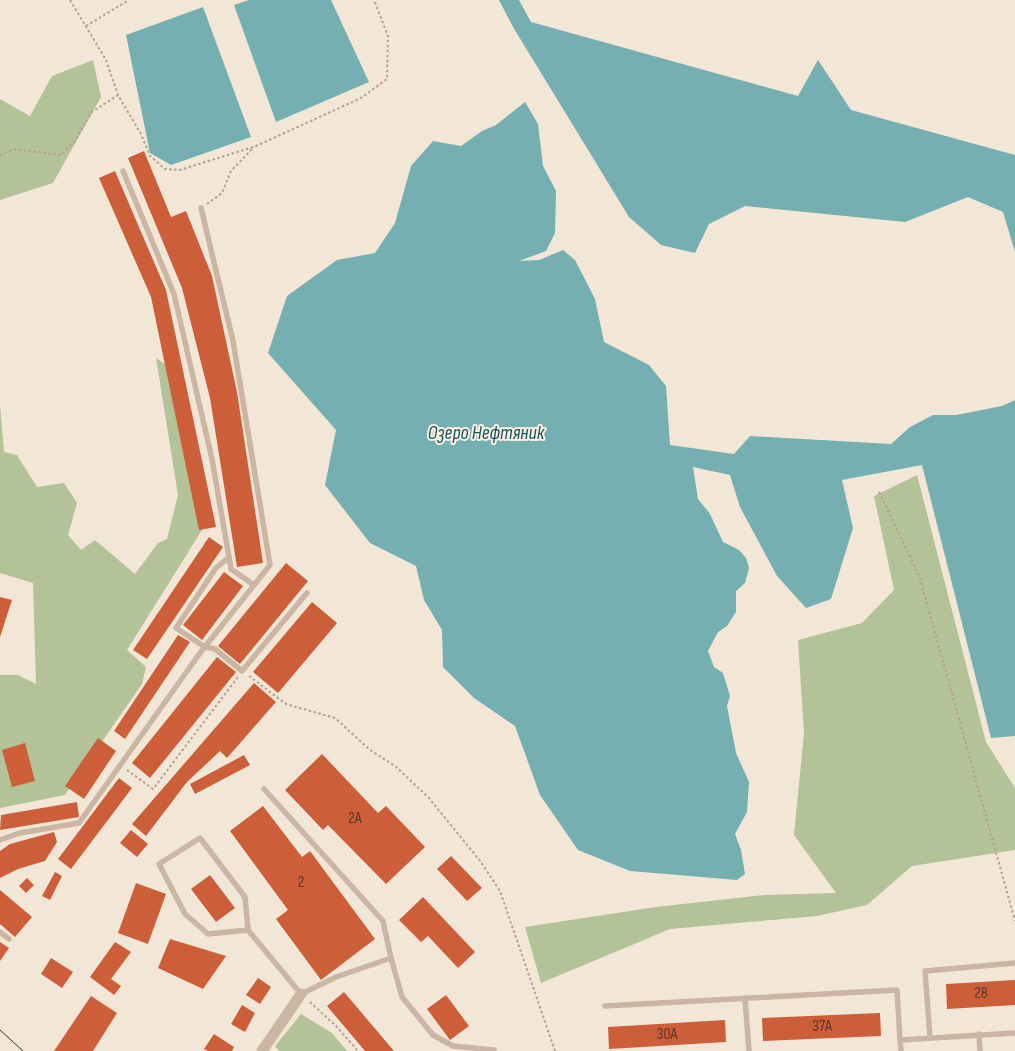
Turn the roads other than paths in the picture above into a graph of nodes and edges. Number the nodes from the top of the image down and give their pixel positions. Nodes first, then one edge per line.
1 (123, 171) dead end
2 (201, 208) road end
3 (229, 557) junction
4 (254, 585) junction
5 (307, 593) dead end
6 (205, 647) junction
7 (264, 789) dead end
8 (0, 840) edge
9 (248, 930) junction
10 (0, 932) edge
11 (10, 939) dead end
12 (391, 958) junction
13 (1015, 963) edge
14 (301, 994) junction
15 (745, 998) junction
16 (605, 1006) dead end
17 (1015, 1033) edge
18 (979, 1034) junction
19 (930, 1037) junction
20 (900, 1040) junction
21 (494, 1050) dead end
22 (262, 1051) edge
23 (749, 1051) edge
24 (901, 1051) edge
25 (980, 1051) edge

1 - 3 lane
2 - 4 lane
3 - 4 lane
3 - 6 lane
4 - 6 lane
5 - 6 lane
6 - 8 lane
7 - 12 lane
9 - 9 lane
9 - 14 lane
10 - 11 lane
12 - 14 lane
12 - 21 lane
13 - 19 lane
14 - 22 street
15 - 16 lane
15 - 20 lane
15 - 23 lane
17 - 18 lane
18 - 19 lane
18 - 25 lane
19 - 20 lane
20 - 24 lane

